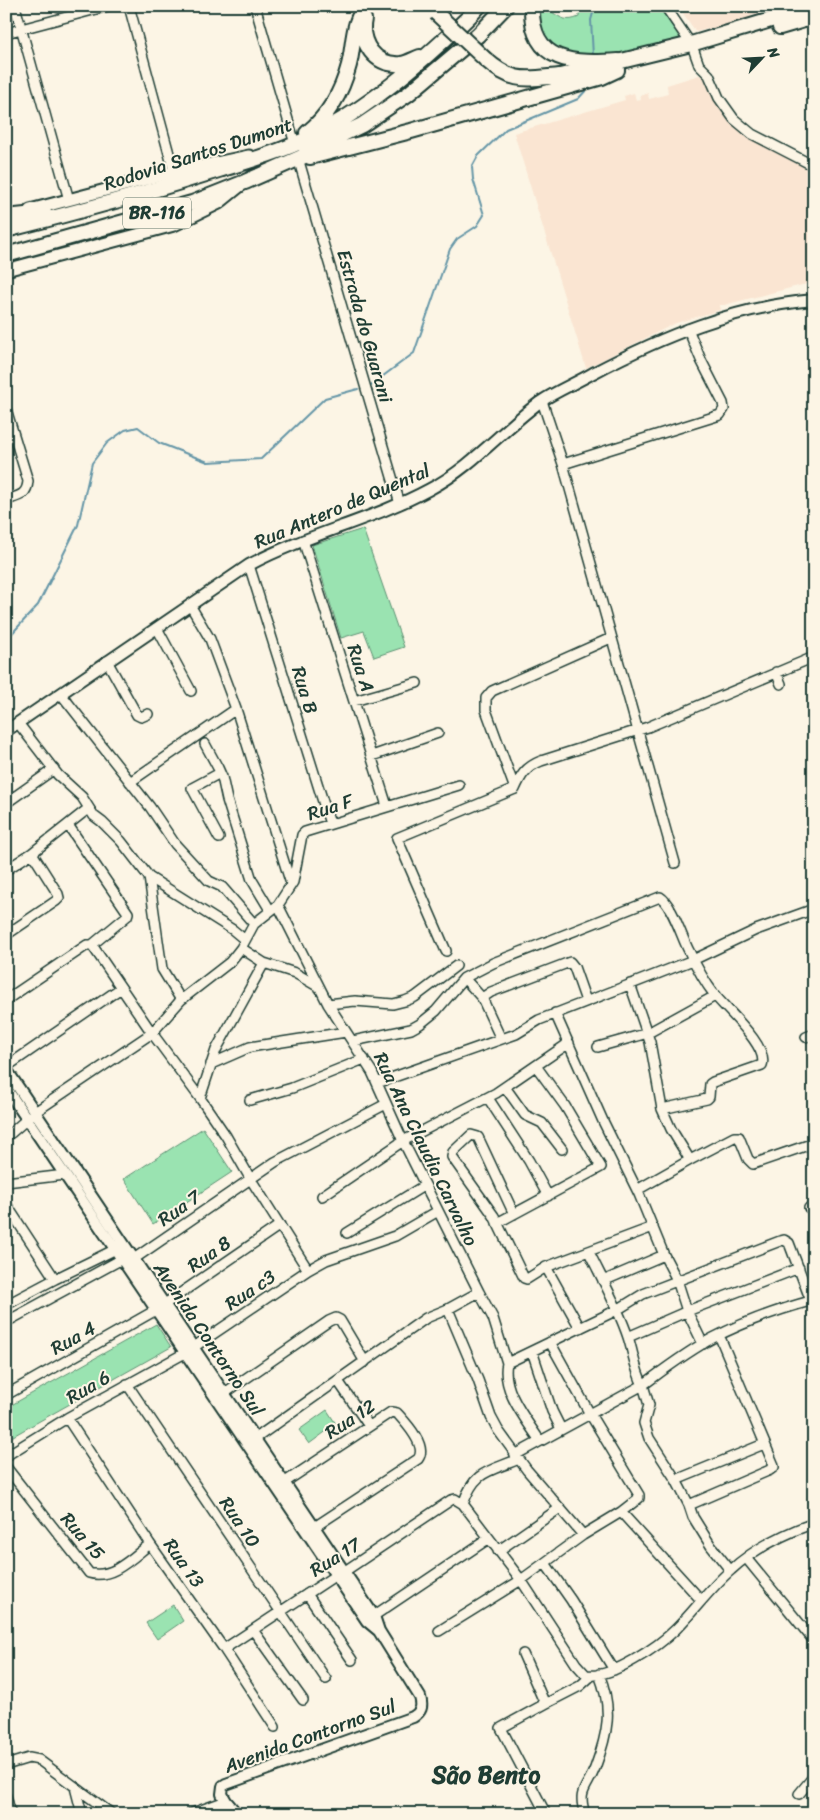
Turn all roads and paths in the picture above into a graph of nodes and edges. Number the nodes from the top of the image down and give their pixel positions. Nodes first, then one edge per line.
1 (15, 6) edge
2 (108, 6) edge
3 (129, 6) edge
4 (255, 6) edge
5 (368, 6) edge
6 (506, 6) edge
7 (532, 6) edge
8 (665, 6) edge
9 (476, 7) edge
10 (814, 7) edge
11 (432, 10) edge
12 (814, 17) edge
13 (21, 29) junction
14 (6, 33) edge
15 (693, 48) junction
16 (430, 53) junction
17 (618, 66) junction
18 (299, 143) junction
19 (266, 156) junction
20 (300, 158) junction
21 (814, 166) edge
22 (174, 172) junction
23 (245, 182) junction
24 (125, 199) junction
25 (69, 200) junction
26 (6, 217) edge
27 (6, 230) edge
28 (6, 255) edge
29 (6, 270) edge
30 (814, 300) edge
31 (688, 328) junction
32 (542, 400) junction
33 (6, 409) edge
34 (563, 464) junction
35 (6, 500) edge
36 (400, 504) junction
37 (303, 540) junction
38 (249, 565) junction
39 (190, 605) junction
40 (157, 628) junction
41 (611, 638) junction
42 (814, 657) edge
43 (107, 661) junction
44 (776, 672) junction
45 (417, 683) dead end
46 (781, 684) dead end
47 (191, 691) dead end
48 (61, 694) junction
49 (354, 701) junction
50 (236, 709) junction
51 (148, 714) dead end
52 (18, 723) junction
53 (637, 730) junction
54 (6, 731) edge
55 (438, 733) dead end
56 (205, 744) dead end
57 (372, 756) junction
58 (54, 769) junction
59 (220, 773) junction
60 (130, 782) junction
61 (459, 786) dead end
62 (515, 789) junction
63 (6, 803) edge
64 (387, 806) junction
65 (89, 808) junction
66 (68, 824) junction
67 (330, 824) junction
68 (219, 838) dead end
69 (32, 853) junction
70 (674, 863) dead end
71 (6, 870) edge
72 (149, 877) junction
73 (292, 884) junction
74 (274, 907) junction
75 (814, 909) edge
76 (254, 924) junction
77 (6, 935) edge
78 (243, 944) junction
79 (88, 946) junction
80 (446, 951) dead end
81 (694, 960) junction
82 (264, 963) junction
83 (456, 966) dead end
84 (464, 978) junction
85 (630, 984) junction
86 (121, 988) junction
87 (319, 988) junction
88 (715, 996) junction
89 (482, 998) junction
90 (6, 1000) edge
91 (181, 1000) junction
92 (586, 1001) junction
93 (328, 1004) junction
94 (556, 1013) junction
95 (346, 1032) junction
96 (152, 1033) junction
97 (648, 1033) junction
98 (501, 1039) junction
99 (353, 1041) junction
100 (569, 1043) junction
101 (598, 1047) dead end
102 (364, 1059) junction
103 (211, 1064) junction
104 (536, 1066) junction
105 (6, 1068) edge
106 (377, 1084) junction
107 (505, 1087) junction
108 (6, 1088) edge
109 (200, 1098) junction
110 (488, 1098) junction
111 (250, 1100) dead end
112 (386, 1104) junction
113 (662, 1109) junction
114 (35, 1112) junction
115 (26, 1120) junction
116 (6, 1135) edge
117 (403, 1141) junction
118 (814, 1143) edge
119 (562, 1149) dead end
120 (690, 1160) junction
121 (65, 1175) junction
122 (250, 1178) junction
123 (6, 1182) edge
124 (425, 1185) junction
125 (637, 1190) junction
126 (322, 1196) dead end
127 (548, 1196) junction
128 (6, 1204) edge
129 (438, 1210) junction
130 (514, 1214) junction
131 (497, 1223) junction
132 (280, 1224) junction
133 (653, 1227) junction
134 (347, 1233) dead end
135 (116, 1249) junction
136 (589, 1252) junction
137 (664, 1255) junction
138 (128, 1261) junction
139 (546, 1268) junction
140 (799, 1268) junction
141 (308, 1270) junction
142 (55, 1279) junction
143 (676, 1280) junction
144 (603, 1281) junction
145 (479, 1292) junction
146 (812, 1300) edge
147 (6, 1304) edge
148 (160, 1307) junction
149 (448, 1309) junction
150 (617, 1310) junction
151 (688, 1311) junction
152 (6, 1322) edge
153 (580, 1328) junction
154 (719, 1335) junction
155 (628, 1337) junction
156 (550, 1342) junction
157 (703, 1344) junction
158 (190, 1350) junction
159 (532, 1351) junction
160 (365, 1362) junction
161 (507, 1363) junction
162 (338, 1381) junction
163 (127, 1384) junction
164 (643, 1385) junction
165 (6, 1394) edge
166 (221, 1396) junction
167 (590, 1414) junction
168 (67, 1418) junction
169 (369, 1426) junction
170 (561, 1429) junction
171 (251, 1441) junction
172 (540, 1441) junction
173 (764, 1444) junction
174 (8, 1456) edge
175 (517, 1457) junction
176 (6, 1467) edge
177 (676, 1480) junction
178 (281, 1485) junction
179 (463, 1504) junction
180 (689, 1505) junction
181 (560, 1508) junction
182 (621, 1512) junction
183 (814, 1523) edge
184 (311, 1530) junction
185 (583, 1536) junction
186 (488, 1539) junction
187 (150, 1544) junction
188 (498, 1551) junction
189 (746, 1558) junction
190 (545, 1563) junction
191 (730, 1570) junction
192 (340, 1573) junction
193 (521, 1580) junction
194 (307, 1594) junction
195 (701, 1600) junction
196 (280, 1611) junction
197 (371, 1618) junction
198 (253, 1630) junction
199 (439, 1631) dead end
200 (814, 1641) edge
201 (224, 1649) junction
202 (523, 1654) dead end
203 (352, 1660) dead end
204 (614, 1670) junction
205 (595, 1675) junction
206 (326, 1679) dead end
207 (303, 1700) dead end
208 (545, 1704) junction
209 (275, 1727) dead end
210 (6, 1765) edge
211 (814, 1777) edge
212 (75, 1787) junction
213 (799, 1794) dead end
214 (6, 1796) edge
215 (220, 1806) edge
216 (11, 1814) edge
217 (82, 1814) edge
218 (112, 1814) edge
219 (190, 1814) edge
220 (237, 1814) edge
221 (546, 1814) edge
222 (585, 1814) edge

1 - 13 street
2 - 13 street
3 - 22 street
4 - 18 street
5 - 16 main road
5 - 18 main road
6 - 20 main road, Rodovia Santos Dumont / BR-116
7 - 17 main road
8 - 15 street
9 - 16 main road, Rodovia Santos Dumont / BR-116
10 - 15 main road
11 - 17 main road, bridge
12 - 15 main road
13 - 14 street
13 - 25 street
15 - 17 main road
15 - 21 street
16 - 18 main road, Rodovia Santos Dumont / BR-116
17 - 20 main road
18 - 19 main road, Rodovia Santos Dumont / BR-116
19 - 22 main road, BR-116
19 - 24 main road, Rodovia Santos Dumont / BR-116
20 - 23 main road, Rodovia Santos Dumont / BR-116
20 - 36 street, Estrada do Guarani
22 - 25 main road, BR-116
23 - 28 main road, Rodovia Santos Dumont / BR-116
23 - 29 main road, BR-116
24 - 26 main road
24 - 27 main road, Rodovia Santos Dumont / BR-116
25 - 26 main road, BR-116
30 - 31 street, Rua Antero de Quental
31 - 32 street, Rua Antero de Quental
31 - 34 street
32 - 34 street
32 - 36 street, Rua Antero de Quental
33 - 35 street
34 - 41 street
36 - 37 street, Rua Antero de Quental
37 - 38 street, Rua Antero de Quental
37 - 49 street, Rua A
38 - 39 street, Rua Antero de Quental
38 - 67 street, Rua B
39 - 40 street, Rua Antero de Quental
39 - 50 street
40 - 43 street, Rua Antero de Quental
40 - 47 street
41 - 53 street
41 - 62 street
42 - 44 street
43 - 48 street, Rua Antero de Quental
43 - 51 street
44 - 46 street
44 - 53 street
45 - 49 street
48 - 52 street, Rua Antero de Quental
48 - 60 street
49 - 57 street, Rua A
50 - 60 street
50 - 73 street
52 - 54 street, Rua Antero de Quental
52 - 58 street
53 - 62 street
53 - 70 street
55 - 57 street
56 - 59 street, Rua Ana Claudia Carvalho
57 - 64 street, Rua A
58 - 63 street
58 - 65 street
59 - 68 street
59 - 74 street, Rua Ana Claudia Carvalho
60 - 76 street
61 - 64 street, Rua F
62 - 80 street
64 - 67 street, Rua F
65 - 66 street
65 - 72 street
66 - 69 street
66 - 79 street
67 - 73 street, Rua F
69 - 71 street
69 - 77 street
72 - 78 street
72 - 91 street
73 - 74 street, Rua F
74 - 76 street, Rua F
74 - 87 street, Rua Ana Claudia Carvalho
75 - 81 street
76 - 78 street, Rua F
78 - 82 street
78 - 91 street, Rua F
79 - 86 street
79 - 90 street
81 - 84 street
81 - 85 street
81 - 88 street
82 - 87 street
82 - 103 street
83 - 93 street
84 - 89 street
84 - 99 street
85 - 92 street
85 - 97 street
86 - 96 street
86 - 105 street
87 - 93 street, Rua Ana Claudia Carvalho
88 - 97 street
88 - 113 street
89 - 92 street
89 - 98 street
91 - 96 street, Rua F
92 - 94 street
93 - 95 street, Rua Ana Claudia Carvalho
94 - 98 street
94 - 100 street
95 - 99 street, Rua Ana Claudia Carvalho
95 - 103 street
96 - 109 street
96 - 114 street
97 - 101 street
97 - 113 street
98 - 106 street
99 - 102 street, Rua Ana Claudia Carvalho
100 - 104 street
100 - 125 street
102 - 106 street, Rua Ana Claudia Carvalho
102 - 111 street
103 - 109 street
104 - 107 street
104 - 127 street
105 - 114 street, Avenida Contorno Sul
106 - 112 street, Rua Ana Claudia Carvalho
107 - 110 street
107 - 119 street
108 - 115 street, Avenida Contorno Sul
109 - 122 street
110 - 117 street
110 - 127 street
112 - 117 street, Rua Ana Claudia Carvalho
112 - 122 street, Rua 7
113 - 120 street
114 - 115 street
114 - 138 street, Avenida Contorno Sul
115 - 116 street
115 - 121 street, Avenida Contorno Sul
117 - 124 street, Rua Ana Claudia Carvalho
117 - 126 street
118 - 120 street
120 - 125 street
121 - 123 street
121 - 135 street, Avenida Contorno Sul
122 - 132 street
122 - 138 street, Rua 7
124 - 129 street, Rua Ana Claudia Carvalho
124 - 134 street
125 - 133 street
127 - 130 street
128 - 142 street
129 - 141 street, Rua c3
129 - 145 street, Rua Ana Claudia Carvalho
130 - 131 street
130 - 131 street
131 - 139 street
132 - 141 street
132 - 148 street, Rua 8
133 - 136 street
133 - 137 street
135 - 138 street, Avenida Contorno Sul
135 - 142 street
136 - 139 street
136 - 144 street
137 - 143 street
137 - 144 street
138 - 148 street, Avenida Contorno Sul
138 - 152 street, Rua 7
139 - 153 street
140 - 143 street
140 - 146 street
140 - 151 street
141 - 158 street, Rua c3
142 - 147 street
143 - 150 street
143 - 151 street
144 - 150 street
145 - 149 street
145 - 161 street, Rua Ana Claudia Carvalho
146 - 154 street
148 - 158 street, Avenida Contorno Sul
148 - 165 street, Rua 4
149 - 160 street
149 - 175 street
150 - 153 street
150 - 155 street
151 - 155 street
151 - 157 street
153 - 156 street
154 - 157 street
154 - 173 street
155 - 164 street
156 - 159 street
156 - 167 street
157 - 164 street
158 - 163 street, Rua 6
158 - 166 street, Avenida Contorno Sul
159 - 161 street
159 - 170 street
160 - 162 street
160 - 166 street
161 - 172 street, Rua Ana Claudia Carvalho
162 - 169 street
162 - 171 street
163 - 168 street, Rua 6
163 - 196 street, Rua 10
164 - 167 street
164 - 177 street
166 - 171 street, Avenida Contorno Sul
167 - 170 street
167 - 182 street
168 - 174 street, Rua 6
168 - 187 street, Rua 13
169 - 178 street, Rua 12
169 - 184 street, Rua 12
170 - 172 street
171 - 178 street, Avenida Contorno Sul
172 - 175 street
173 - 177 street
173 - 180 street
175 - 179 street
175 - 181 street
176 - 187 street, Rua 15
177 - 180 street
178 - 184 street, Avenida Contorno Sul
179 - 186 street
179 - 192 street, Rua 17
180 - 191 street
181 - 185 street
181 - 188 street
182 - 185 street
182 - 195 street
183 - 189 street
184 - 192 street, Avenida Contorno Sul
185 - 190 street
186 - 188 street
186 - 197 street
187 - 201 street, Rua 13
188 - 193 street
189 - 191 street
189 - 200 street
190 - 193 street
190 - 204 street
191 - 195 street
192 - 194 street, Rua 17
192 - 197 street, Avenida Contorno Sul
193 - 199 street
193 - 205 street
194 - 196 street, Rua 17
194 - 203 street
195 - 204 street
196 - 198 street, Rua 17
196 - 206 street, Rua 10
197 - 215 street, Avenida Contorno Sul
198 - 201 street, Rua 17
198 - 207 street
201 - 209 street, Rua 13
202 - 208 street
204 - 205 street
205 - 208 street
205 - 222 street
208 - 221 street
210 - 212 street
211 - 213 street
212 - 217 street
212 - 218 street
214 - 216 street
215 - 219 street
215 - 220 street

